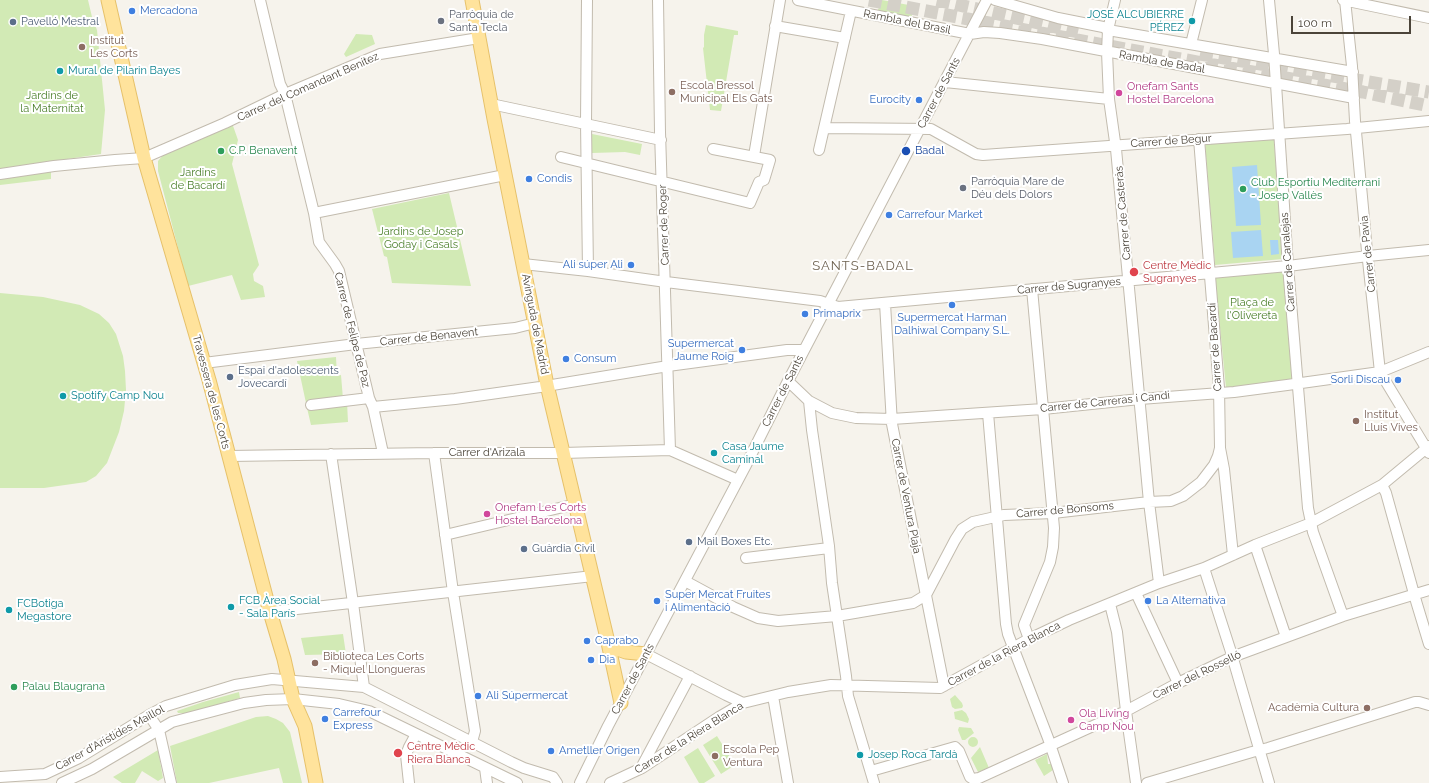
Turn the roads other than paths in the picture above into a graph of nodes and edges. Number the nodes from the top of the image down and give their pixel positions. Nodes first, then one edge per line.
1 (108, 0) edge
2 (260, 0) edge
3 (472, 0) edge
4 (587, 0) edge
5 (658, 0) edge
6 (780, 0) edge
7 (798, 0) edge
8 (987, 0) edge
9 (995, 0) edge
10 (1115, 0) edge
11 (1202, 0) edge
12 (1269, 0) edge
13 (1344, 0) edge
14 (851, 10) junction
15 (1429, 18) edge
16 (775, 26) junction
17 (1108, 30) junction
18 (970, 34) junction
19 (479, 38) junction
20 (845, 38) junction
21 (1191, 44) junction
22 (1107, 52) junction
23 (1274, 58) junction
24 (1353, 72) junction
25 (945, 82) junction
26 (1275, 83) junction
27 (285, 94) junction
28 (1354, 98) junction
29 (1109, 99) junction
30 (491, 104) junction
31 (1429, 121) edge
32 (586, 124) junction
33 (824, 128) junction
34 (1356, 128) junction
35 (919, 130) junction
36 (1278, 133) junction
37 (1199, 139) junction
38 (661, 140) junction
39 (1116, 145) junction
40 (713, 149) dead end
41 (819, 150) dead end
42 (754, 156) junction
43 (561, 157) dead end
44 (144, 158) junction
45 (587, 164) junction
46 (0, 174) edge
47 (505, 175) junction
48 (662, 181) junction
49 (314, 213) junction
50 (1429, 250) edge
51 (1368, 256) junction
52 (523, 264) junction
53 (1288, 266) junction
54 (588, 271) junction
55 (1210, 272) junction
56 (1129, 280) junction
57 (666, 282) junction
58 (1032, 289) junction
59 (829, 303) junction
60 (885, 303) junction
61 (535, 323) junction
62 (356, 344) junction
63 (804, 350) junction
64 (1429, 352) edge
65 (204, 363) junction
66 (668, 366) junction
67 (1380, 372) junction
68 (788, 381) junction
69 (1297, 384) junction
70 (547, 386) junction
71 (1219, 392) junction
72 (1140, 399) junction
73 (809, 401) junction
74 (371, 402) junction
75 (311, 405) dead end
76 (1043, 409) junction
77 (988, 413) junction
78 (892, 419) junction
79 (1220, 448) junction
80 (1428, 449) edge
81 (670, 450) junction
82 (563, 452) junction
83 (383, 453) junction
84 (434, 453) junction
85 (331, 454) junction
86 (229, 456) junction
87 (738, 480) junction
88 (1382, 485) junction
89 (1149, 502) junction
90 (576, 504) junction
91 (1053, 513) junction
92 (997, 517) junction
93 (1311, 523) junction
94 (445, 535) junction
95 (1255, 545) junction
96 (829, 548) junction
97 (1233, 555) junction
98 (746, 558) dead end
99 (1204, 568) junction
100 (593, 576) junction
101 (685, 581) junction
102 (1159, 583) junction
103 (1429, 590) edge
104 (453, 592) junction
105 (1136, 593) junction
106 (926, 595) junction
107 (1414, 595) junction
108 (353, 603) junction
109 (1110, 604) junction
110 (270, 612) junction
111 (837, 616) junction
112 (1343, 616) junction
113 (1286, 637) junction
114 (1029, 639) junction
115 (1429, 644) edge
116 (609, 646) junction
117 (1013, 648) junction
118 (646, 654) junction
119 (1232, 657) junction
120 (690, 676) junction
121 (289, 680) junction
122 (1178, 683) junction
123 (846, 685) junction
124 (944, 686) junction
125 (364, 688) junction
126 (773, 696) junction
127 (293, 698) junction
128 (315, 700) junction
129 (621, 702) junction
130 (743, 703) junction
131 (1429, 705) edge
132 (1126, 711) junction
133 (149, 715) junction
134 (303, 721) junction
135 (159, 730) junction
136 (416, 734) junction
137 (468, 741) junction
138 (1050, 744) junction
139 (1260, 750) junction
140 (457, 754) junction
141 (485, 768) junction
142 (642, 768) junction
143 (870, 771) junction
144 (0, 777) edge
145 (42, 779) edge
146 (62, 783) edge
147 (172, 783) edge
148 (316, 783) edge
149 (409, 783) edge
150 (487, 783) edge
151 (517, 783) edge
152 (558, 783) edge
153 (580, 783) edge
154 (610, 783) edge
155 (788, 783) edge
156 (874, 783) edge
157 (1063, 783) edge
158 (1136, 783) edge
159 (1147, 783) edge
160 (1270, 783) edge

1 - 44 main road, Travessera de les Corts
2 - 27 street, Carrer de Felipe de Paz
3 - 19 main road, Avinguda de Madrid
4 - 32 street
5 - 38 street, Carrer de Roger
6 - 16 street
7 - 14 street, Rambla del Brasil
8 - 18 street, Carrer de Sants
9 - 17 street, Rambla de Badal
10 - 17 street, Carrer de Casteràs
11 - 21 street
12 - 23 street, Carrer de Canalejas
13 - 15 street
13 - 24 street, Carrer de Pavia
14 - 18 street, Rambla del Brasil
14 - 20 street
16 - 20 street
16 - 42 street
17 - 21 street, Rambla de Badal
17 - 22 street, Carrer de Casteràs
18 - 22 street, Rambla de Badal
18 - 25 street, Carrer de Sants
19 - 27 street, Carrer del Comandant Benítez
19 - 30 main road, Avinguda de Madrid
20 - 33 street
21 - 23 street, Rambla de Badal
22 - 26 street, Rambla de Badal
22 - 29 street, Carrer de Casteràs
23 - 24 street, Rambla de Badal
23 - 26 street, Carrer de Canalejas
24 - 28 street, Carrer de Pavia
25 - 29 street
25 - 35 street, Carrer de Sants
26 - 28 street, Rambla de Badal
26 - 36 street, Carrer de Canalejas
27 - 44 street, Carrer del Comandant Benítez
27 - 49 street, Carrer de Felipe de Paz
28 - 34 street, Carrer de Pavia
29 - 39 street, Carrer de Casteràs
30 - 32 street
30 - 47 main road, Avinguda de Madrid
31 - 34 street, Carrer de Begur
32 - 38 street
32 - 45 street
33 - 35 street, Carrer de Begur
33 - 41 street
34 - 36 street, Carrer de Begur
34 - 51 street, Carrer de Pavia
35 - 39 street, Carrer de Begur
35 - 59 street, Carrer de Sants
36 - 37 street, Carrer de Begur
36 - 53 street, Carrer de Canalejas
37 - 39 street, Carrer de Begur
37 - 55 street, Carrer de Bacardí
38 - 48 street, Carrer de Roger
39 - 56 street, Carrer de Casteràs
40 - 42 street
42 - 48 street
43 - 45 street
44 - 46 street, Carrer del Comandant Benítez
44 - 65 main road, Travessera de les Corts
45 - 48 street
45 - 54 street
47 - 49 street
47 - 52 main road, Avinguda de Madrid
48 - 57 street, Carrer de Roger
49 - 62 street, Carrer de Felipe de Paz
50 - 51 street, Carrer de Sugranyes
51 - 53 street, Carrer de Sugranyes
51 - 67 street, Carrer de Pavia
52 - 54 street, Carrer de Sugranyes
52 - 61 main road, Avinguda de Madrid
53 - 55 street, Carrer de Sugranyes
53 - 69 street, Carrer de Canalejas
54 - 57 street, Carrer de Sugranyes
55 - 56 street, Carrer de Sugranyes
55 - 71 street, Carrer de Bacardí
56 - 58 street, Carrer de Sugranyes
56 - 72 street, Carrer de Casteràs
57 - 59 street, Carrer de Sugranyes
57 - 66 street, Carrer de Roger
58 - 60 street, Carrer de Sugranyes
58 - 76 street
59 - 60 street, Carrer de Sugranyes
59 - 63 street, Carrer de Sants
60 - 78 street, Carrer de Ventura Plaja
61 - 62 street, Carrer de Benavent
61 - 70 main road, Avinguda de Madrid
62 - 65 street, Carrer de Benavent
62 - 74 street, Carrer de Felipe de Paz
63 - 66 street
63 - 68 street, Carrer de Sants
64 - 67 street, Carrer de Carreras i Candi
65 - 86 main road, Travessera de les Corts
66 - 70 street
66 - 81 street, Carrer de Roger
67 - 69 street, Carrer de Carreras i Candi
67 - 80 street, Carrer de Pavia
68 - 73 street, Carrer de Carreras i Candi
68 - 87 street, Carrer de Sants
69 - 71 street, Carrer de Carreras i Candi
69 - 93 street, Carrer de Canalejas
70 - 74 street
70 - 82 main road, Avinguda de Madrid
71 - 72 street, Carrer de Carreras i Candi
71 - 79 street, Carrer de Bacardí
72 - 76 street, Carrer de Carreras i Candi
72 - 89 street, Carrer de Casteràs
73 - 78 street, Carrer de Carreras i Candi
73 - 96 street
74 - 75 street
74 - 83 street, Carrer de Felipe de Paz
76 - 77 street, Carrer de Carreras i Candi
76 - 91 street
77 - 78 street, Carrer de Carreras i Candi
77 - 92 street
78 - 106 street, Carrer de Ventura Plaja
79 - 89 street, Carrer de Bonsoms
79 - 97 street, Carrer de Bacardí
80 - 88 street, Carrer de la Riera Blanca
81 - 82 street, Carrer d'Arizala
81 - 87 street, Carrer d'Arizala
82 - 84 street, Carrer d'Arizala
82 - 90 main road, Avinguda de Madrid
83 - 84 street, Carrer d'Arizala
83 - 85 street, Carrer d'Arizala
84 - 94 street
85 - 86 street, Carrer d'Arizala
85 - 108 street
86 - 110 main road, Travessera de les Corts
87 - 101 street, Carrer de Sants
88 - 93 street, Carrer de la Riera Blanca
88 - 107 street
89 - 91 street, Carrer de Bonsoms
89 - 102 street, Carrer de Casteràs
90 - 94 street
90 - 100 main road, Avinguda de Madrid
91 - 92 street, Carrer de Bonsoms
91 - 114 street
92 - 106 street, Carrer de Bonsoms
92 - 117 street
93 - 95 street, Carrer de la Riera Blanca
93 - 112 street, Carrer de Canalejas
94 - 104 street
95 - 97 street, Carrer de la Riera Blanca
95 - 113 street
96 - 98 street
96 - 111 street
97 - 99 street, Carrer de la Riera Blanca
99 - 102 street, Carrer de la Riera Blanca
99 - 119 street
100 - 104 street
100 - 116 main road, Avinguda de Madrid
101 - 111 street
101 - 118 street, Carrer de Sants
102 - 105 street, Carrer de la Riera Blanca
103 - 107 street, Carrer del Rosselló
104 - 108 street
104 - 137 street
105 - 109 street, Carrer de la Riera Blanca
105 - 122 street
106 - 111 street
106 - 124 street, Carrer de Ventura Plaja
107 - 112 street, Carrer del Rosselló
107 - 115 street
108 - 110 street
108 - 125 street
109 - 114 street, Carrer de la Riera Blanca
109 - 132 street
110 - 121 main road, Travessera de les Corts
111 - 123 street
112 - 113 street, Carrer del Rosselló
113 - 119 street, Carrer del Rosselló
114 - 117 street, Carrer de la Riera Blanca
116 - 118 main road
116 - 129 main road, Avinguda de Madrid
117 - 124 street, Carrer de la Riera Blanca
117 - 138 street
118 - 120 street
118 - 129 street, Carrer de Sants
119 - 122 street, Carrer del Rosselló
119 - 139 street
120 - 130 street
120 - 142 street
121 - 125 street
121 - 127 main road, Travessera de les Corts
121 - 133 street, Carrer d'Arístides Maillol
122 - 132 street, Carrer del Rosselló
123 - 124 street, Carrer de la Riera Blanca
123 - 126 street, Carrer de la Riera Blanca
123 - 143 street
125 - 137 street
126 - 130 street, Carrer de la Riera Blanca
126 - 155 street
127 - 128 street
127 - 134 main road, Travessera de les Corts
127 - 135 street, Carrer d'Arístides Maillol
128 - 134 street
128 - 136 street
129 - 153 street, Carrer de Sants
130 - 142 street, Carrer de la Riera Blanca
131 - 139 street
132 - 138 street, Carrer del Rosselló
132 - 158 street
133 - 135 street
133 - 145 street, Carrer d'Arístides Maillol
134 - 148 main road, Travessera de les Corts
135 - 146 street, Carrer d'Arístides Maillol
135 - 147 street
136 - 140 street
136 - 149 street
137 - 140 street
137 - 152 street
138 - 143 street, Carrer del Rosselló
138 - 157 street
139 - 159 street
139 - 160 street
140 - 141 street
141 - 150 street
141 - 151 street
142 - 154 street, Carrer de la Riera Blanca
143 - 156 street
144 - 145 street, Carrer d'Arístides Maillol

